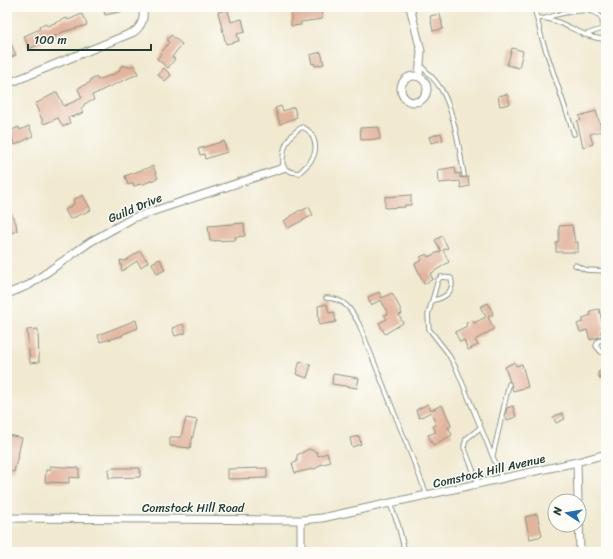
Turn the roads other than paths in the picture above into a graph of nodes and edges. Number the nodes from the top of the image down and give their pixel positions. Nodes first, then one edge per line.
1 (143, 7) edge
2 (410, 7) edge
3 (534, 7) edge
4 (538, 18) junction
5 (546, 18) junction
6 (584, 35) junction
7 (606, 39) edge
8 (420, 65) junction
9 (419, 77) dead end
10 (7, 84) edge
11 (574, 134) dead end
12 (283, 168) junction
13 (464, 175) dead end
14 (575, 265) dead end
15 (606, 271) edge
16 (7, 294) edge
17 (326, 298) dead end
18 (434, 300) junction
19 (606, 339) edge
20 (606, 353) edge
21 (509, 384) dead end
22 (480, 428) junction
23 (606, 454) edge
24 (493, 455) junction
25 (577, 462) junction
26 (502, 478) junction
27 (478, 484) junction
28 (578, 493) edge
29 (427, 496) junction
30 (390, 504) junction
31 (377, 507) joint
32 (7, 518) edge
33 (301, 520) junction
34 (580, 533) edge
35 (301, 552) edge
36 (405, 552) edge
37 (580, 552) edge

1 - 10 street
2 - 8 street
3 - 4 lane
4 - 5 lane
4 - 11 lane
5 - 6 lane
5 - 6 lane
6 - 7 lane
8 - 9 street
8 - 13 lane
12 - 12 lane
12 - 16 street, Guild Drive
14 - 15 lane
17 - 29 lane
18 - 18 lane
18 - 22 lane
19 - 20 lane
21 - 24 lane
22 - 24 lane
22 - 27 lane
23 - 25 street, Comstock Hill Avenue
24 - 26 lane
25 - 26 street, Comstock Hill Avenue
25 - 28 street
26 - 27 street, Comstock Hill Avenue
27 - 29 street, Comstock Hill Avenue
29 - 30 street, Comstock Hill Avenue
30 - 31 street, Comstock Hill Avenue
30 - 36 lane
31 - 33 street, Comstock Hill Road
32 - 33 street, Comstock Hill Road
33 - 35 street
34 - 37 street

